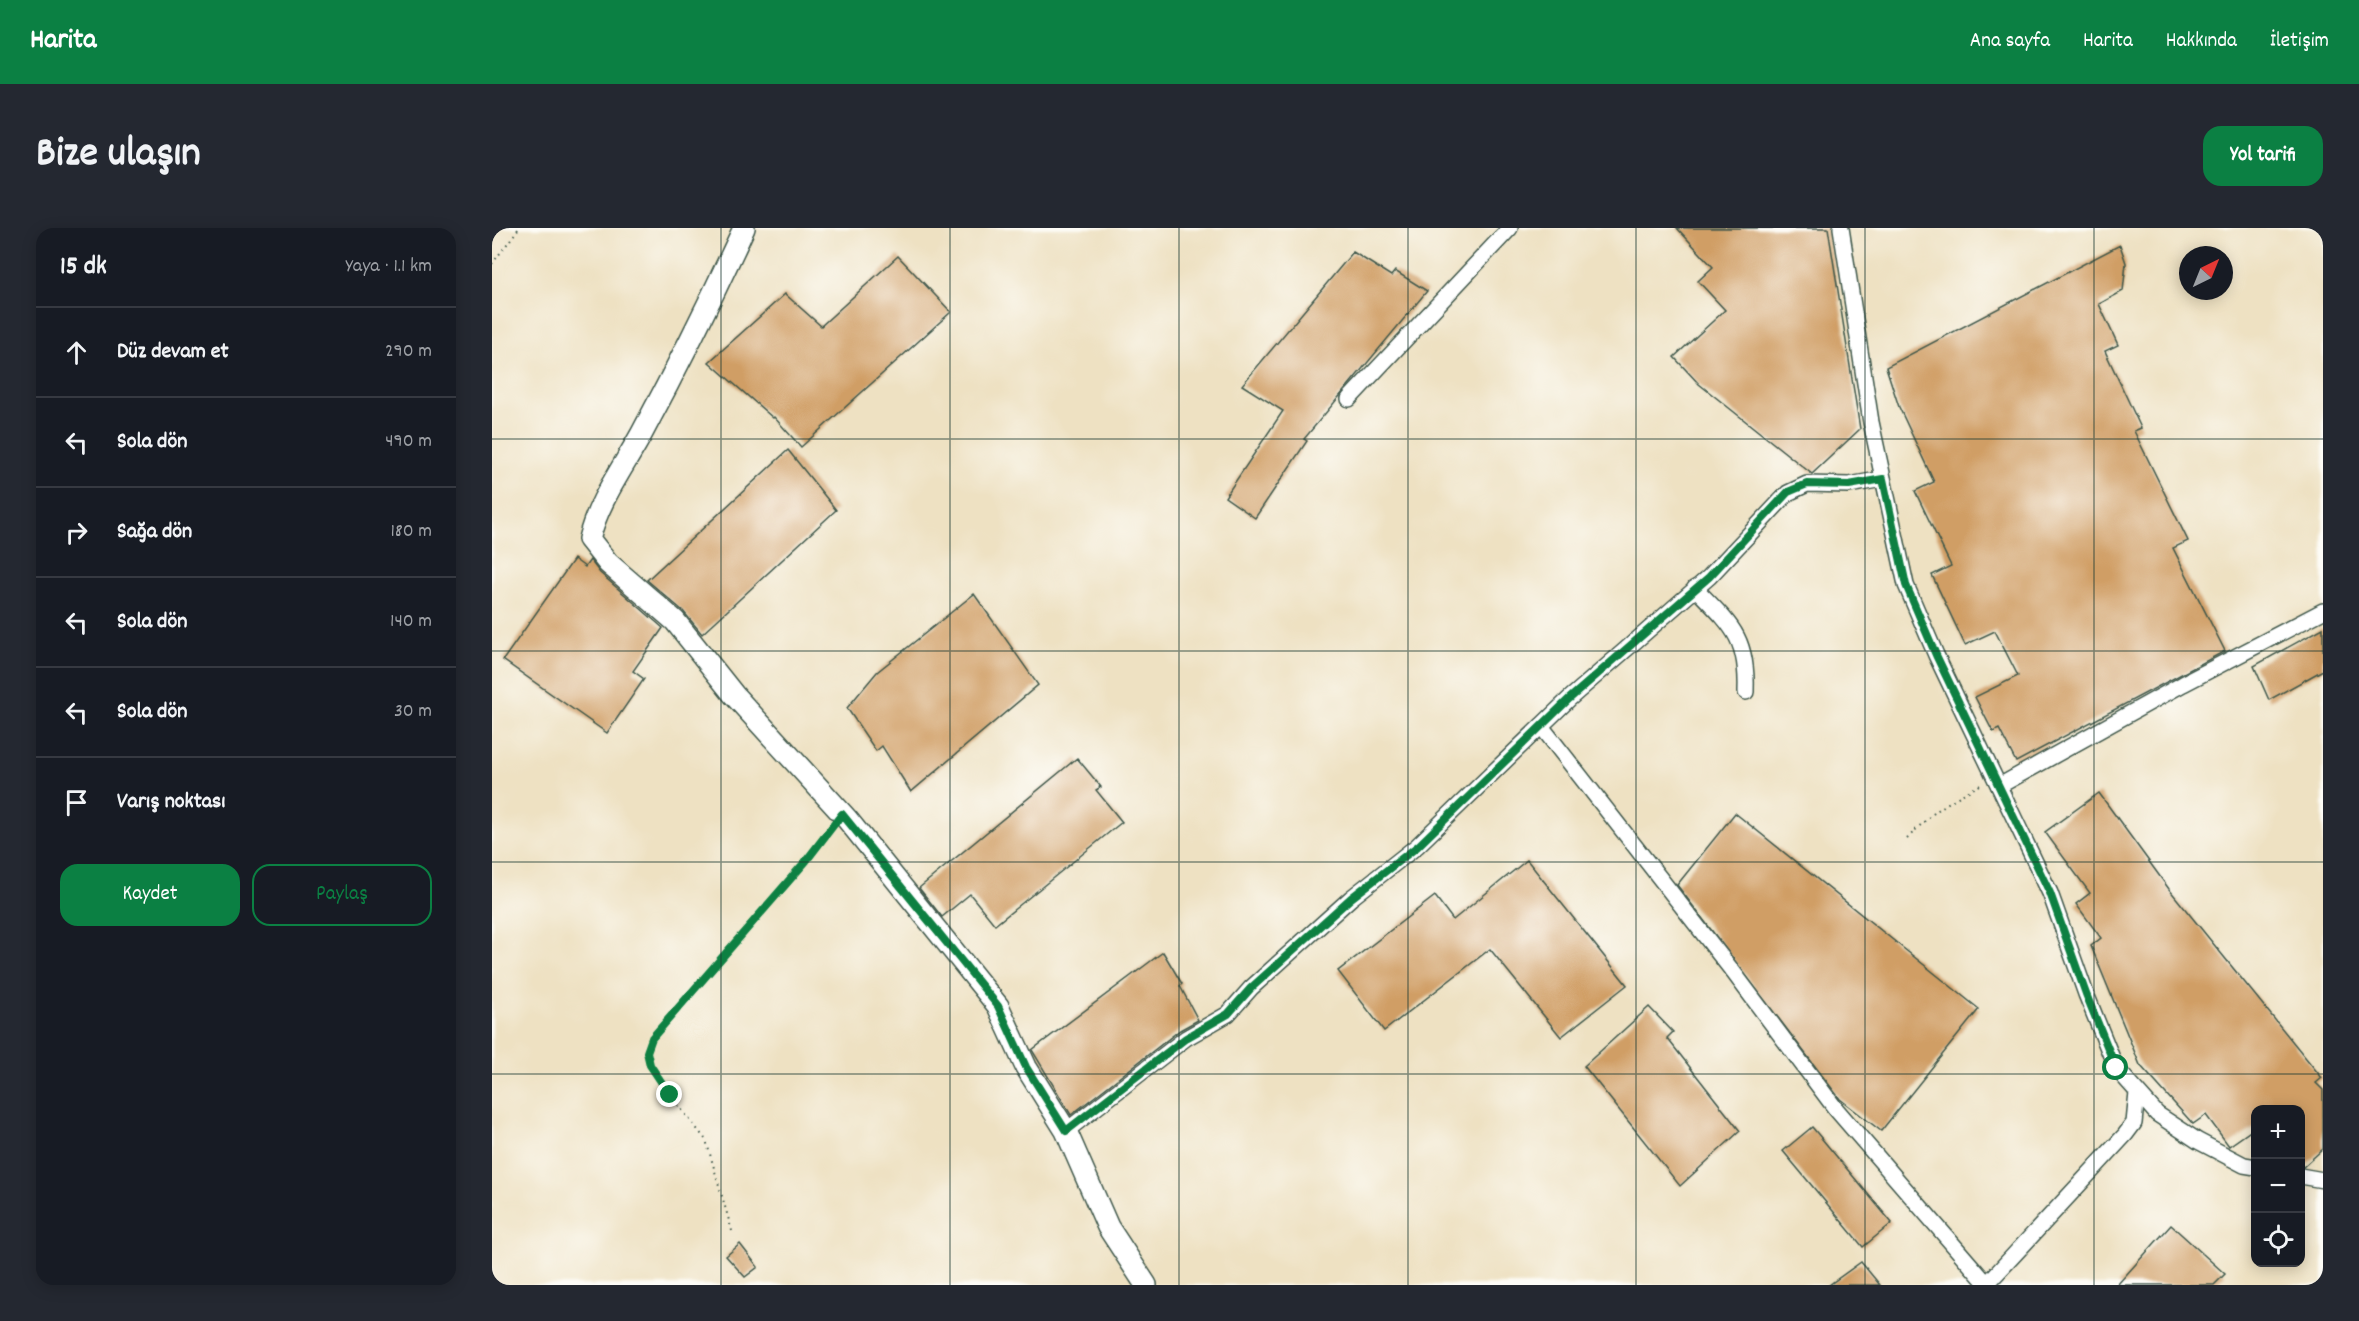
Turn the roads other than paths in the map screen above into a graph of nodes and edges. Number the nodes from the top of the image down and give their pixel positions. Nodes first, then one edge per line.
1 (744, 228) edge
2 (1510, 228) edge
3 (1841, 228) edge
4 (1349, 399) dead end
5 (1883, 479) junction
6 (1695, 588) junction
7 (2323, 611) edge
8 (1746, 692) dead end
9 (1541, 726) junction
10 (1997, 782) junction
11 (2138, 1093) junction
12 (1066, 1131) junction
13 (2251, 1166) edge
14 (2305, 1177) edge
15 (2323, 1180) edge
16 (1987, 1284) edge
17 (1146, 1285) edge

1 - 12 street
2 - 4 street
3 - 5 street
5 - 6 street
5 - 10 street
6 - 8 street
6 - 9 street
7 - 10 street
9 - 12 street
9 - 16 street
10 - 11 street
11 - 13 street
11 - 16 street
12 - 17 street
14 - 15 street

